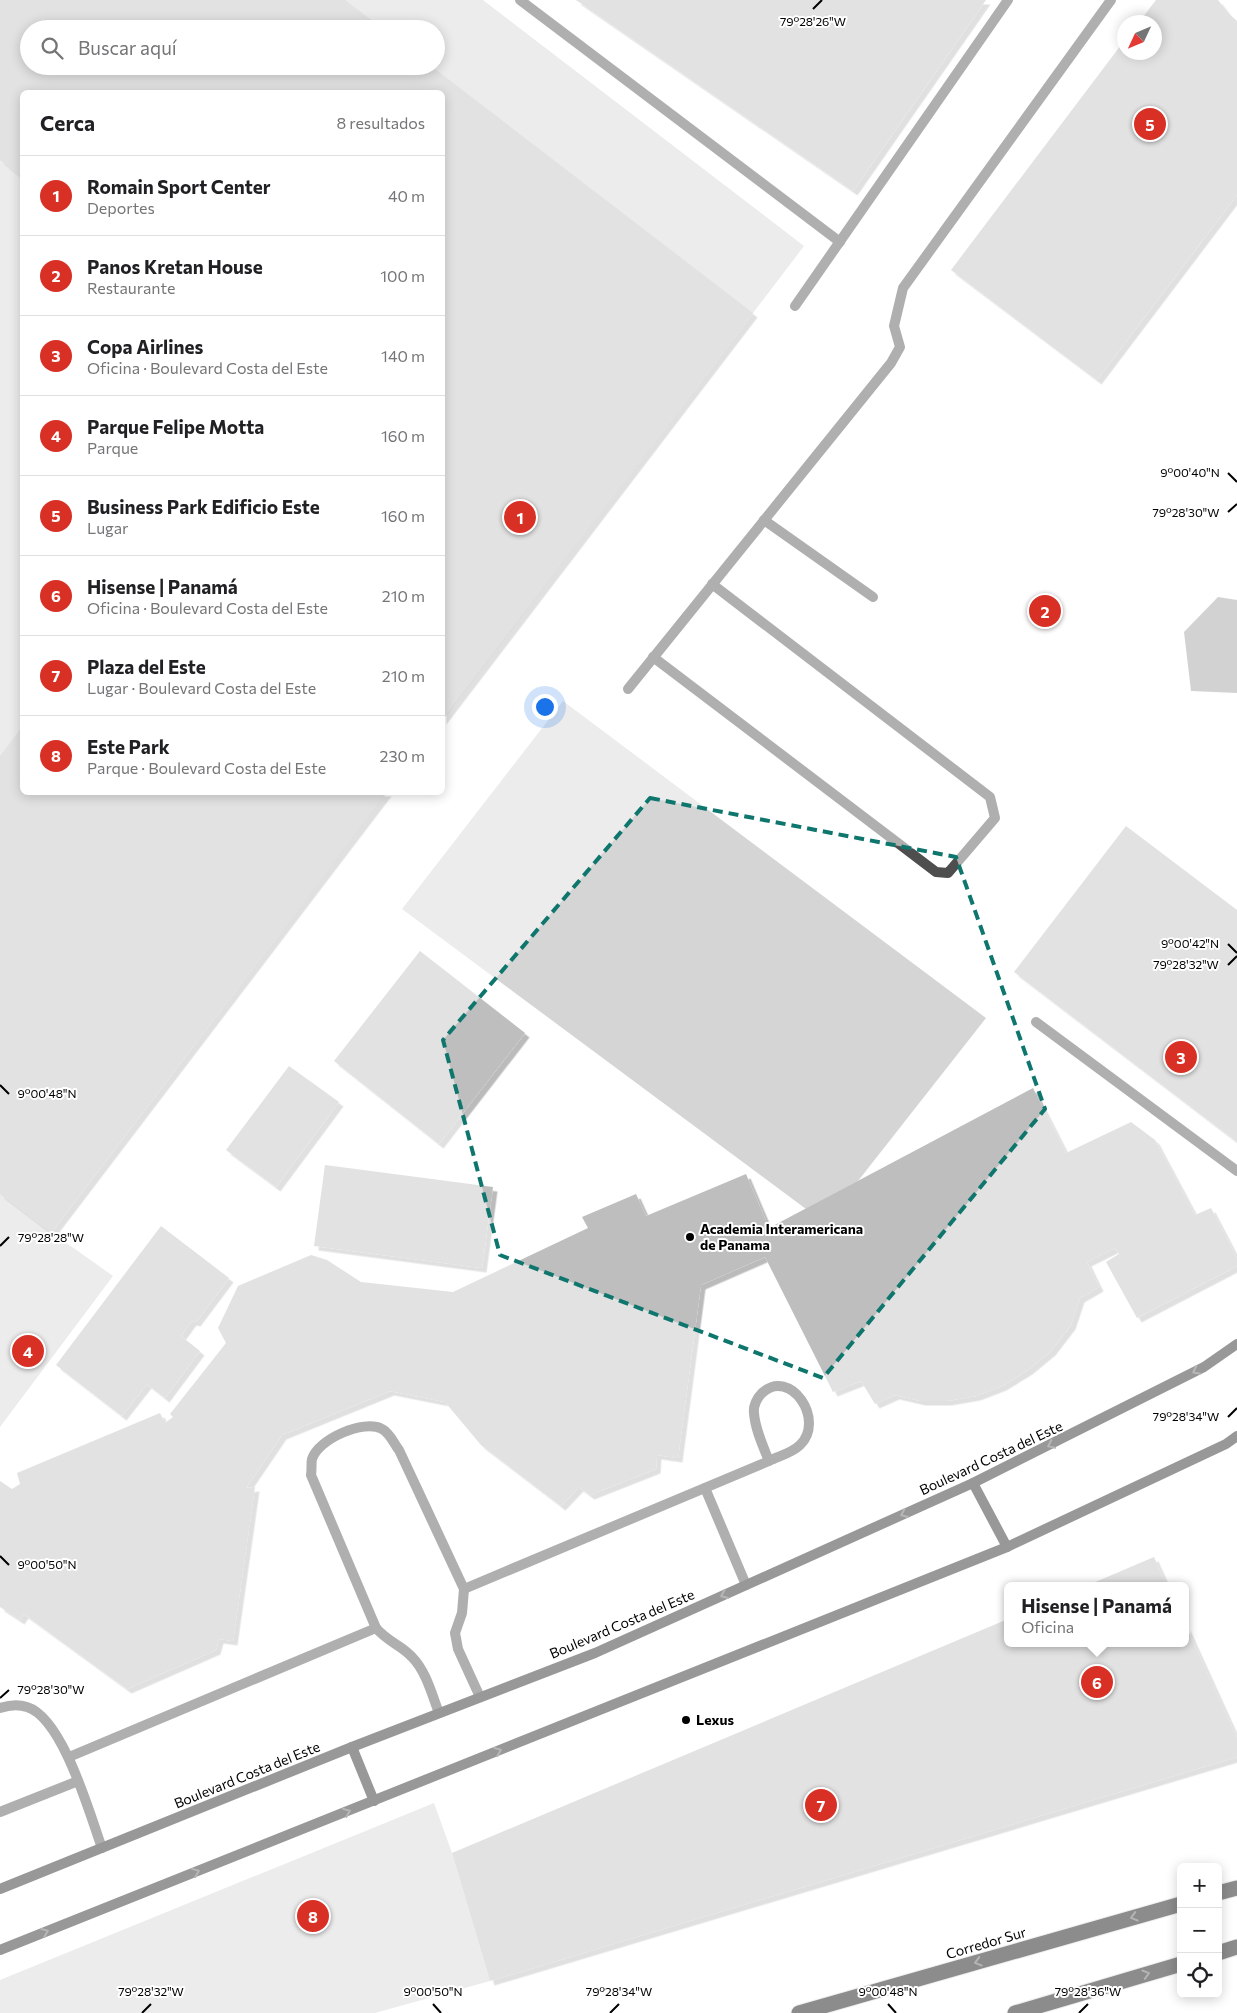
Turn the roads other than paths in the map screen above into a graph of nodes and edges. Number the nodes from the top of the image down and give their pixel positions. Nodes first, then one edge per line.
1 (520, 0) edge
2 (1008, 0) edge
3 (1111, 0) edge
4 (840, 242) junction
5 (795, 306) dead end
6 (764, 520) junction
7 (712, 584) junction
8 (873, 597) dead end
9 (653, 657) junction
10 (628, 689) dead end
11 (1036, 1022) dead end
12 (1237, 1170) edge
13 (1237, 1344) edge
14 (1237, 1436) edge
15 (769, 1461) junction
16 (973, 1483) junction
17 (705, 1488) junction
18 (1007, 1547) junction
19 (746, 1585) junction
20 (464, 1589) junction
21 (376, 1628) junction
22 (480, 1697) junction
23 (0, 1708) edge
24 (439, 1713) junction
25 (352, 1748) junction
26 (69, 1757) junction
27 (78, 1781) junction
28 (374, 1801) junction
29 (0, 1812) edge
30 (102, 1848) junction
31 (1237, 1888) edge
32 (0, 1889) edge
33 (1222, 1892) edge
34 (1177, 1905) edge
35 (1237, 1948) edge
36 (0, 1950) edge
37 (1222, 1952) edge
38 (1177, 1965) edge
39 (800, 2013) edge
40 (1015, 2013) edge

1 - 4 lane
2 - 4 lane
3 - 6 lane
4 - 5 lane
6 - 7 lane
6 - 8 lane
7 - 9 lane
7 - 9 lane
9 - 10 lane
11 - 12 lane
13 -> 16 street, Boulevard Costa del Este
14 - 18 street
15 - 15 lane
15 - 17 lane
16 - 18 street
16 -> 19 street, Boulevard Costa del Este
17 - 19 lane
17 - 20 lane
28 -> 18 street
19 -> 22 street, Boulevard Costa del Este
20 - 21 lane
20 - 22 lane
21 - 24 lane
21 - 26 lane
22 - 24 street, Boulevard Costa del Este
23 - 26 lane
24 - 25 street, Boulevard Costa del Este
25 - 28 street
25 - 30 street, Boulevard Costa del Este
26 - 27 lane
27 - 29 lane
27 - 30 lane
36 -> 28 street
30 - 32 street, Boulevard Costa del Este
31 - 33 highway
34 -> 39 highway, Corredor Sur
35 - 37 highway
40 -> 38 highway

